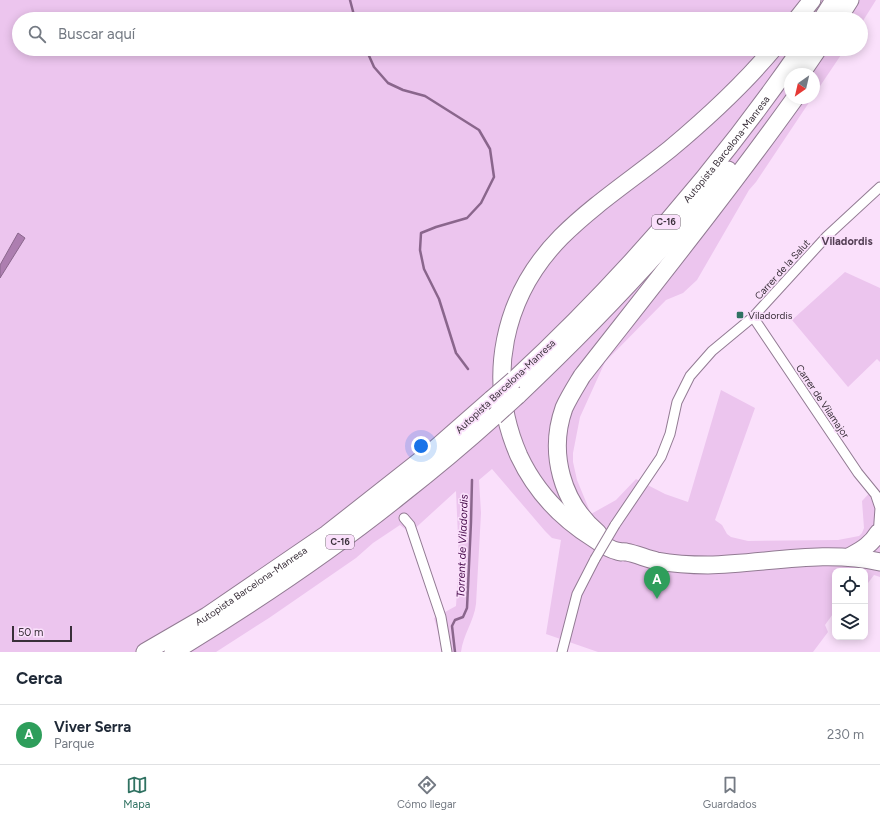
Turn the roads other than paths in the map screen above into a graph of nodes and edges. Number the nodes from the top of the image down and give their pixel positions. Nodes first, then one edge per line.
1 (812, 0) edge
2 (834, 0) edge
3 (850, 0) edge
4 (859, 0) edge
5 (803, 12) edge
6 (826, 12) edge
7 (842, 12) edge
8 (851, 12) edge
9 (767, 56) edge
10 (796, 56) edge
11 (813, 56) edge
12 (824, 56) edge
13 (805, 68) edge
14 (816, 68) edge
15 (784, 97) edge
16 (791, 104) edge
17 (880, 187) edge
18 (753, 317) junction
19 (878, 498) edge
20 (404, 518) dead end
21 (879, 539) edge
22 (626, 552) junction
23 (849, 557) junction
24 (880, 562) edge
25 (145, 652) edge
26 (173, 652) edge
27 (447, 652) edge
28 (562, 652) edge

1 - 5 highway
2 - 6 highway
3 - 7 highway
4 - 8 highway
9 - 22 highway
10 - 25 highway, Autopista Barcelona-Manresa / C-16, bridge
11 - 13 highway
12 - 14 highway
15 - 26 highway, Autopista Barcelona-Manresa / C-16, bridge
16 - 22 highway
17 - 18 street, Carrer de la Salut
18 - 19 street, Carrer de Vilamajor
18 - 28 street, Carrer de la Salut, bridge
19 - 21 street
20 - 27 street
21 - 23 highway
22 - 23 highway
23 - 24 highway

